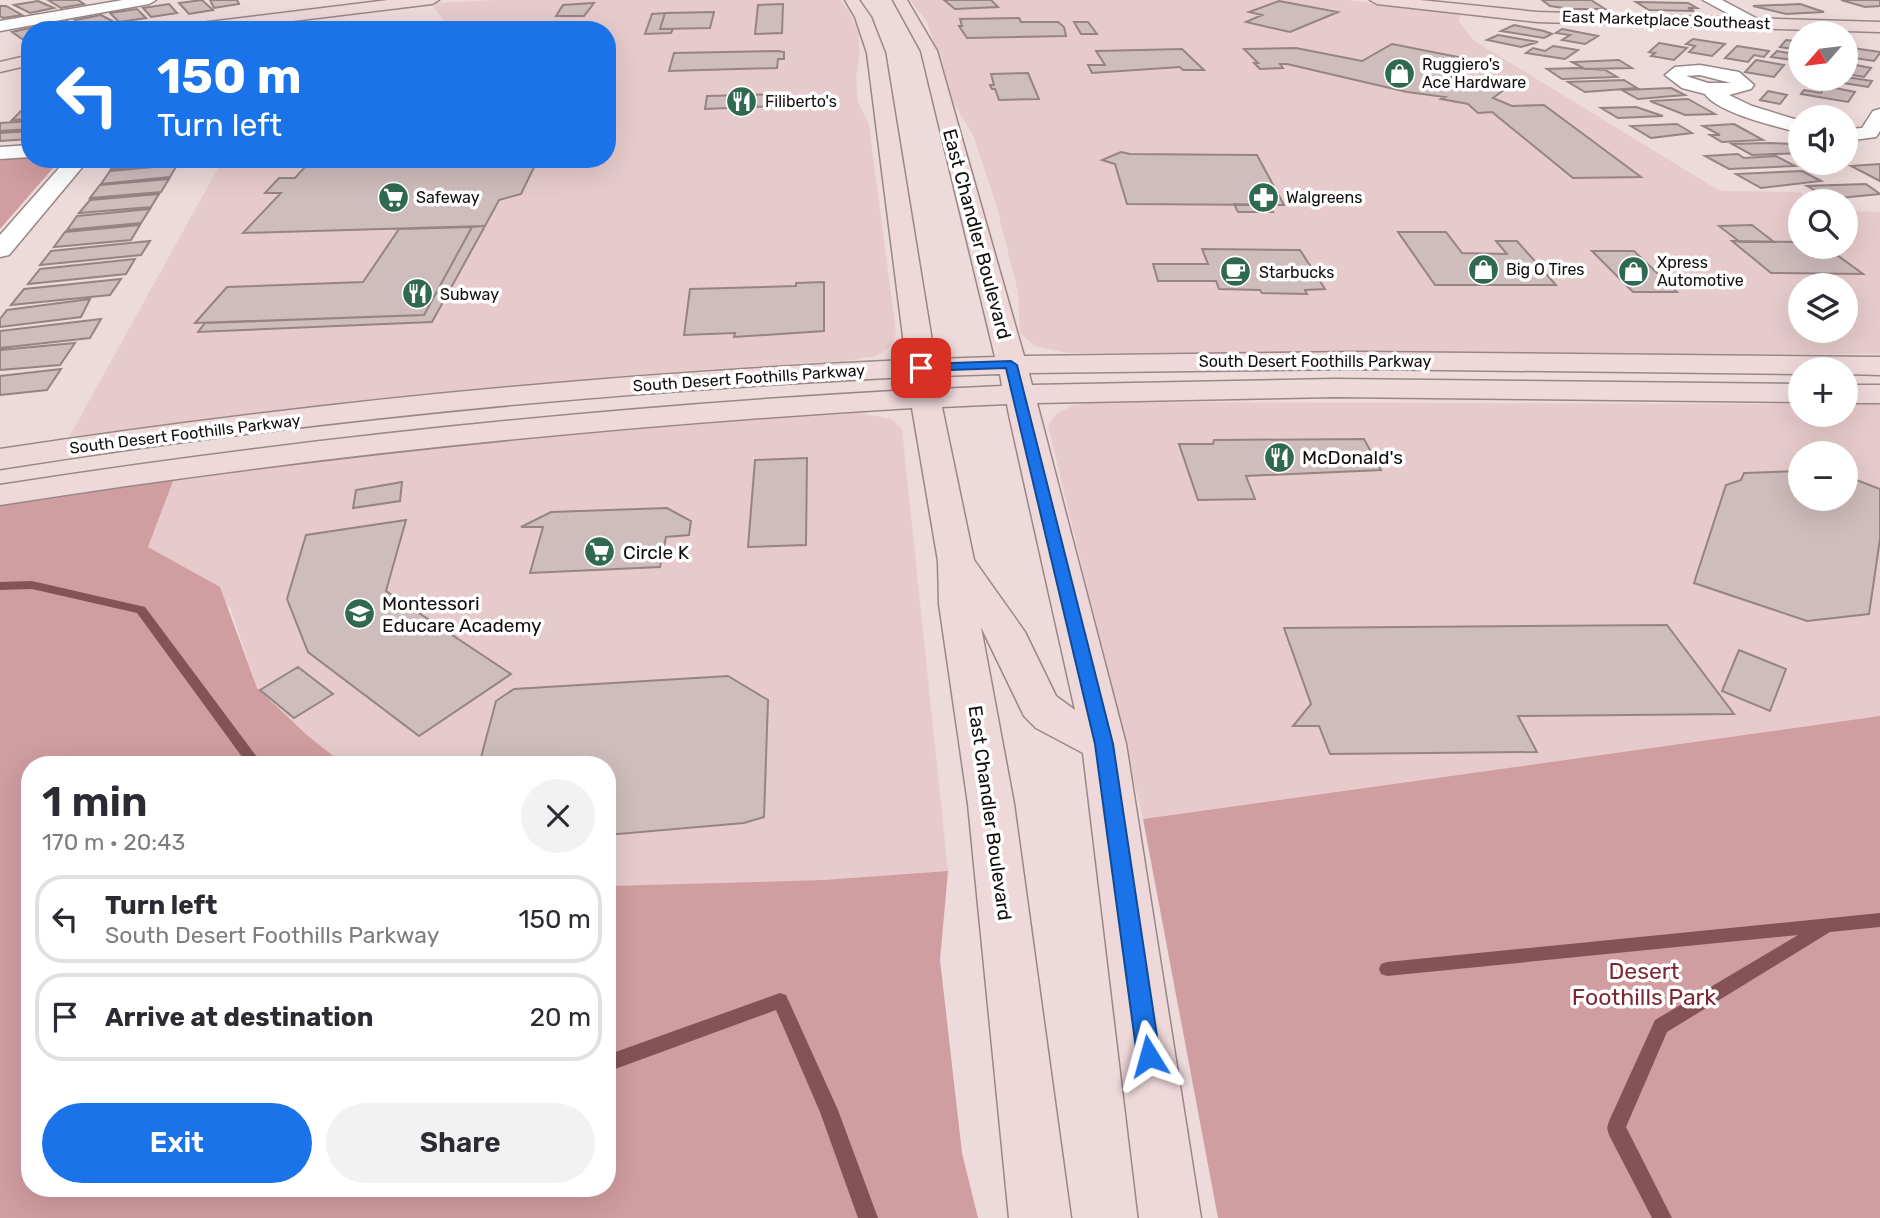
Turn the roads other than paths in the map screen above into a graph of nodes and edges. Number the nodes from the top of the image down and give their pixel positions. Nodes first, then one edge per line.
1 (149, 0) edge
2 (432, 0) edge
3 (852, 0) edge
4 (900, 0) edge
5 (1377, 0) edge
6 (1710, 0) edge
7 (29, 21) edge
8 (246, 21) edge
9 (21, 22) edge
10 (1757, 23) junction
11 (0, 26) edge
12 (1880, 27) edge
13 (21, 62) edge
14 (0, 67) edge
15 (1713, 89) dead end
16 (1880, 116) edge
17 (1788, 123) edge
18 (1858, 135) edge
19 (21, 152) edge
20 (0, 153) edge
21 (71, 168) edge
22 (0, 250) edge
23 (1880, 366) edge
24 (1016, 380) junction
25 (923, 383) junction
26 (1788, 393) edge
27 (1858, 394) edge
28 (1880, 394) edge
29 (0, 459) edge
30 (0, 495) edge
31 (957, 561) junction
32 (1104, 744) junction
33 (1040, 1218) edge
34 (1170, 1218) edge

1 - 7 street
2 - 8 street
3 - 25 street, East Chandler Boulevard
4 - 24 street, East Chandler Boulevard
5 - 10 street, East Marketplace Southeast
6 - 10 street
9 - 11 street
10 - 12 street, East Marketplace Southeast
13 - 14 street
15 - 17 street
16 - 18 street
19 - 20 street
21 - 22 street
23 - 24 street, South Desert Foothills Parkway
24 - 25 street, South Desert Foothills Parkway
24 - 26 street, South Desert Foothills Parkway
24 - 32 street, East Chandler Boulevard
25 - 29 street, South Desert Foothills Parkway
25 - 30 street, South Desert Foothills Parkway
25 - 31 street, East Chandler Boulevard
27 - 28 street
31 - 32 street
31 - 33 street, East Chandler Boulevard
32 - 34 street, East Chandler Boulevard

